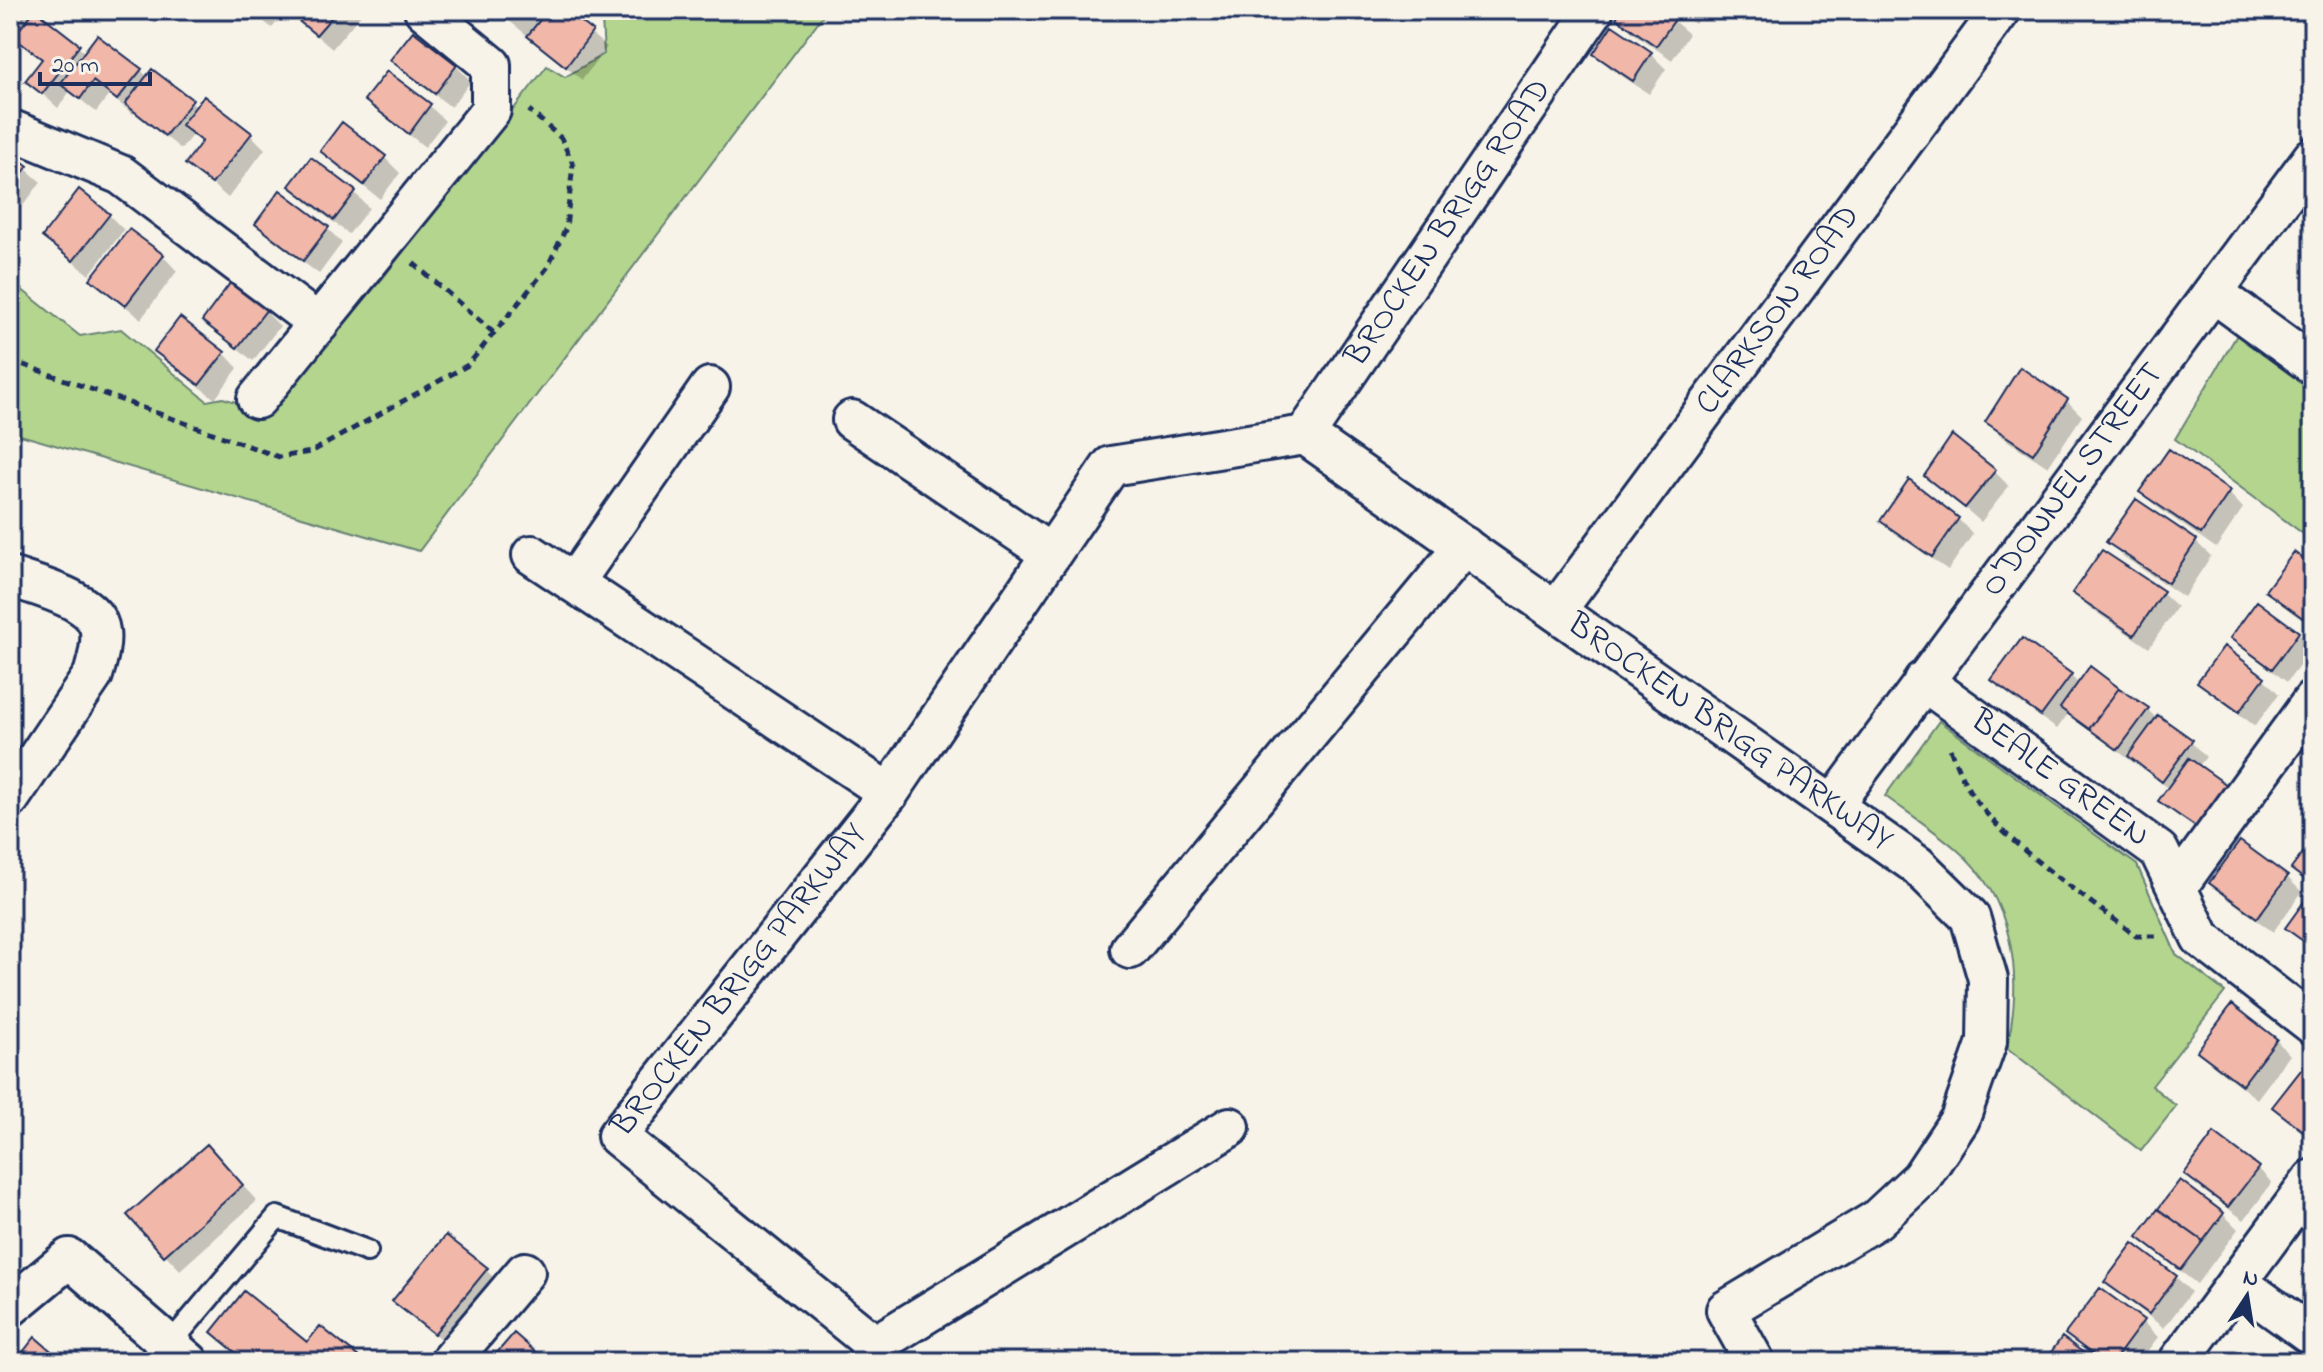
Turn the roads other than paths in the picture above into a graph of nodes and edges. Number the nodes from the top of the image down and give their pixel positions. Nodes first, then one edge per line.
1 (424, 10) edge
2 (1594, 10) edge
3 (2001, 10) edge
4 (10, 129) edge
5 (2313, 157) edge
6 (2214, 293) junction
7 (319, 324) junction
8 (2313, 365) edge
9 (710, 387) dead end
10 (257, 399) dead end
11 (852, 420) dead end
12 (1305, 435) junction
13 (1464, 546) junction
14 (1051, 554) junction
15 (532, 555) dead end
16 (10, 577) edge
17 (574, 583) junction
18 (1556, 611) junction
19 (1923, 681) junction
20 (2313, 700) edge
21 (889, 793) junction
22 (10, 798) edge
23 (1833, 805) junction
24 (2177, 887) junction
25 (1130, 949) dead end
26 (2313, 1025) edge
27 (1230, 1127) dead end
28 (2313, 1179) edge
29 (367, 1251) dead end
30 (525, 1272) dead end
31 (2237, 1282) junction
32 (10, 1307) edge
33 (2313, 1337) edge
34 (179, 1353) edge
35 (871, 1354) edge
36 (449, 1362) edge
37 (1755, 1362) edge
38 (2178, 1362) edge

1 - 7 street
2 - 12 street, BROCKEN BRIGG ROAD
3 - 18 street, CLARKSON ROAD
4 - 7 street
5 - 6 street, O'DONNEL STREET
6 - 8 street
6 - 19 street, O'DONNEL STREET
7 - 10 street
9 - 17 street
11 - 14 street
12 - 13 street, BROCKEN BRIGG PARKWAY
12 - 14 street, BROCKEN BRIGG PARKWAY
13 - 18 street, BROCKEN BRIGG PARKWAY
13 - 25 street
14 - 21 street, BROCKEN BRIGG PARKWAY
15 - 17 street
16 - 22 street
17 - 21 street
18 - 23 street, BROCKEN BRIGG PARKWAY
19 - 23 street, O'DONNEL STREET
19 - 24 street, BEALE GREEN
20 - 24 street
21 - 35 street, BROCKEN BRIGG PARKWAY
23 - 37 street, BROCKEN BRIGG PARKWAY
24 - 26 street, BEALE GREEN
27 - 35 street
28 - 31 street
29 - 34 lane
30 - 36 street
31 - 33 street
31 - 38 street
32 - 34 street

